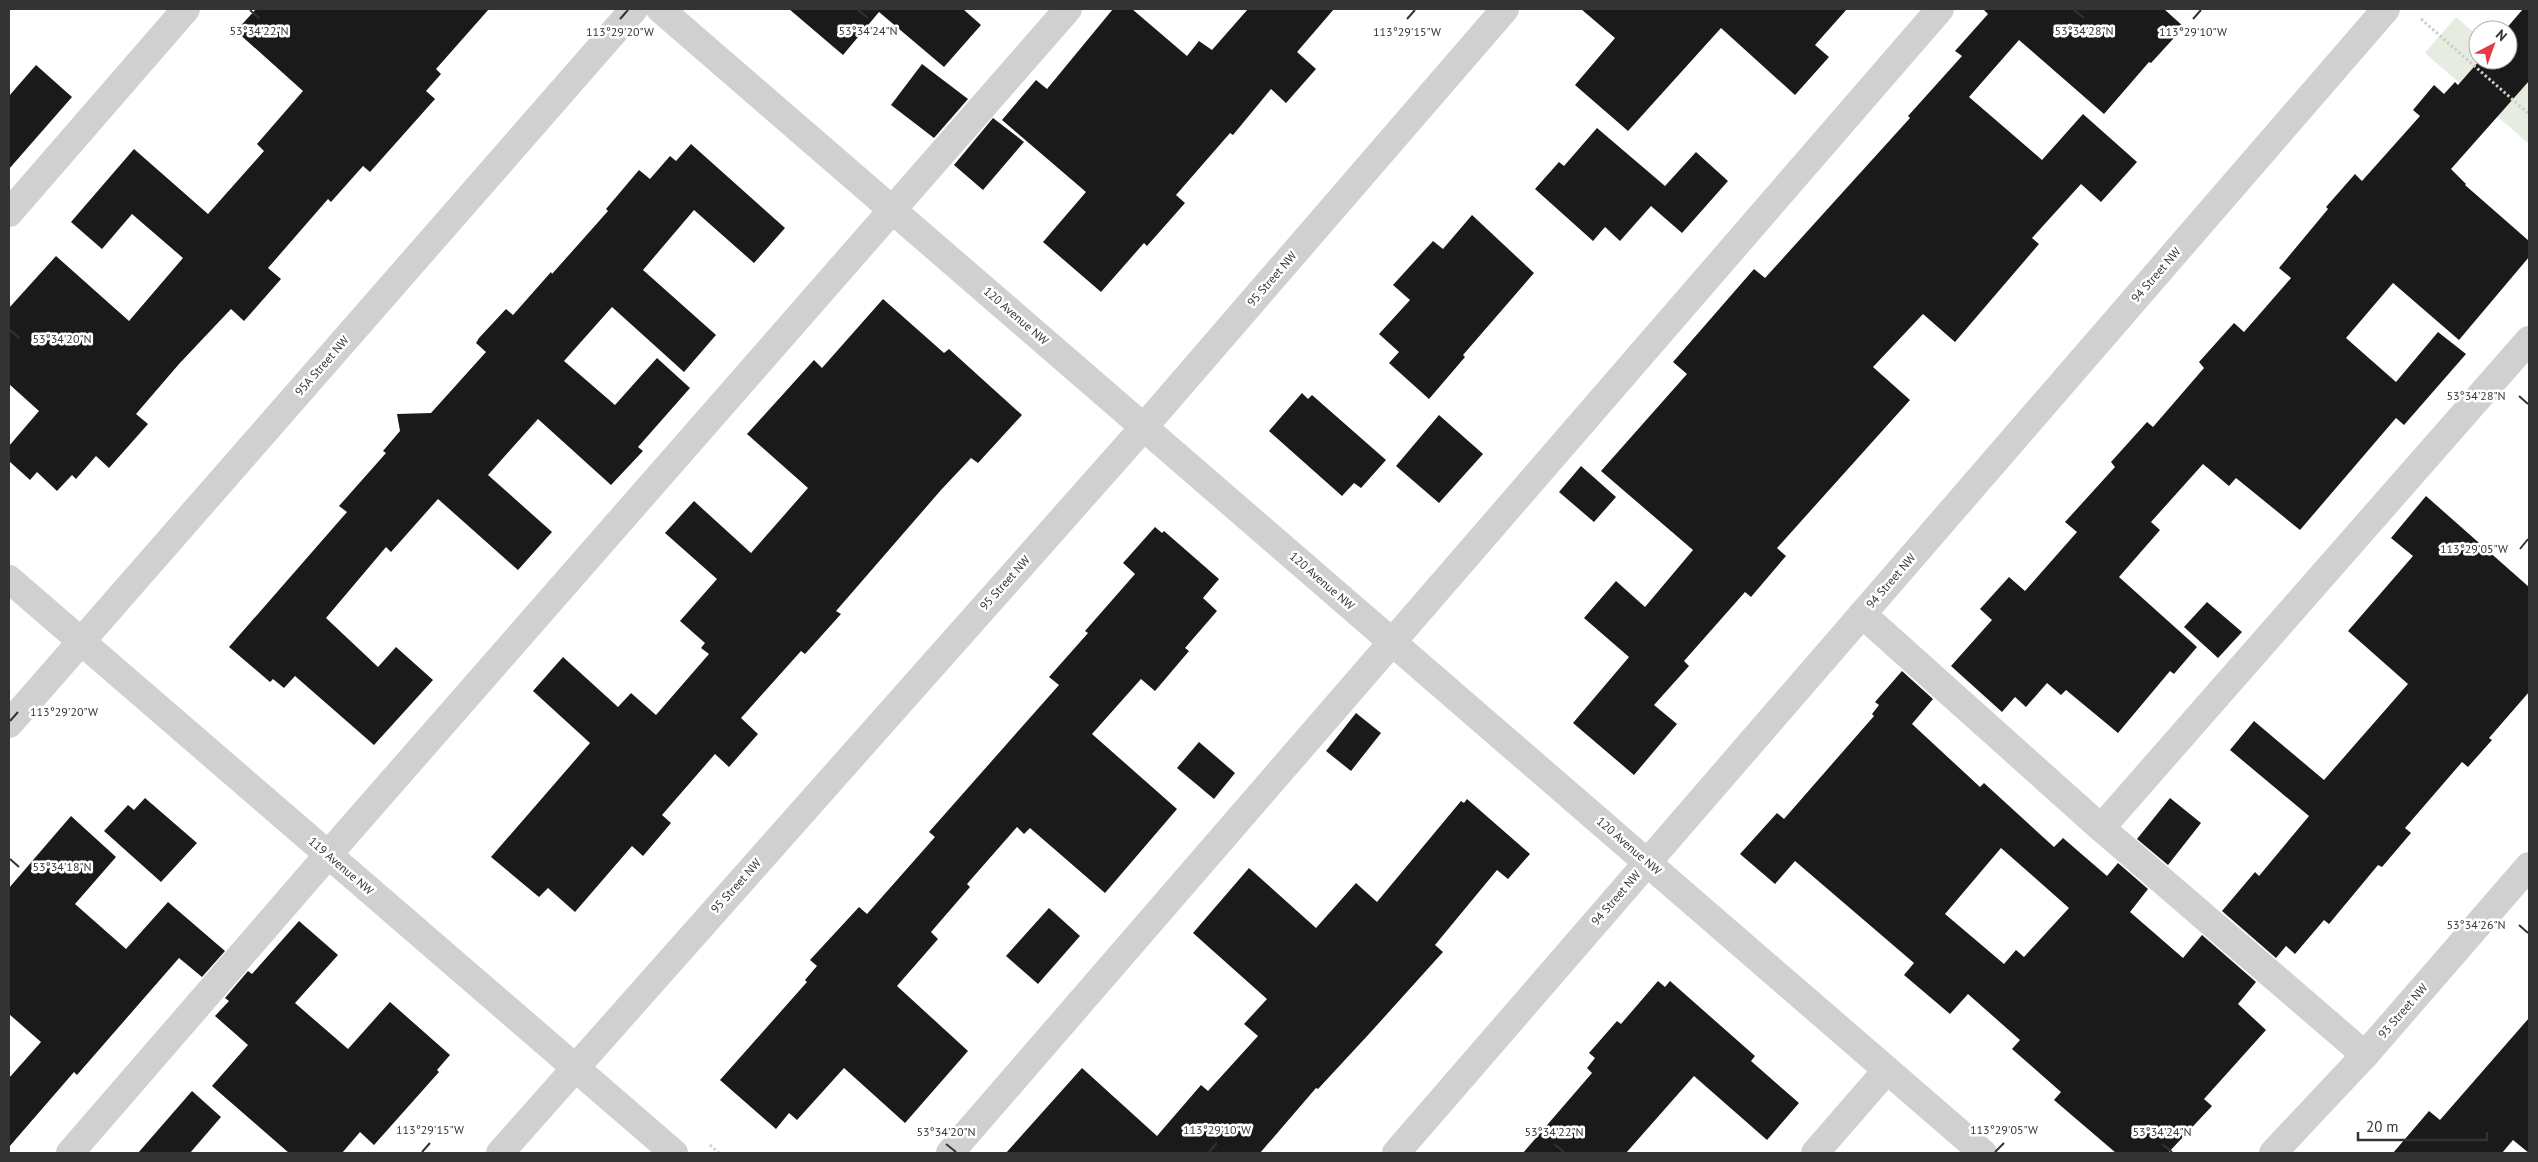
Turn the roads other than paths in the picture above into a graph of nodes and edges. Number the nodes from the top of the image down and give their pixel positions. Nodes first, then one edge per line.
1 (186, 9) edge
2 (634, 9) edge
3 (660, 9) edge
4 (1068, 9) edge
5 (1504, 9) edge
6 (1940, 9) edge
7 (2386, 9) edge
8 (894, 210) junction
9 (9, 213) edge
10 (2529, 340) edge
11 (1144, 427) junction
12 (9, 579) edge
13 (1862, 614) junction
14 (1392, 641) junction
15 (81, 642) junction
16 (9, 724) edge
17 (2101, 828) junction
18 (328, 855) junction
19 (1647, 862) junction
20 (2529, 866) edge
21 (2365, 1056) junction
22 (575, 1068) junction
23 (1887, 1070) junction
24 (70, 1153) edge
25 (500, 1153) edge
26 (674, 1153) edge
27 (950, 1153) edge
28 (1396, 1153) edge
29 (1815, 1153) edge
30 (1983, 1153) edge
31 (2274, 1153) edge

1 - 9 street
2 - 15 street, 95A Street NW
3 - 8 street, 120 Avenue NW
4 - 8 street
5 - 11 street, 95 Street NW
6 - 14 street
7 - 13 street, 94 Street NW
8 - 11 street, 120 Avenue NW
8 - 18 street
10 - 17 street
11 - 14 street, 120 Avenue NW
11 - 22 street, 95 Street NW
12 - 15 street, 119 Avenue NW
13 - 17 street
13 - 19 street, 94 Street NW
14 - 19 street, 120 Avenue NW
14 - 27 street
15 - 16 street, 95A Street NW
15 - 18 street, 119 Avenue NW
17 - 21 street
18 - 22 street, 119 Avenue NW
18 - 24 street
19 - 23 street, 120 Avenue NW
19 - 28 street, 94 Street NW
20 - 21 street, 93 Street NW
21 - 31 street, 93 Street NW
22 - 25 street, 95 Street NW
22 - 26 street, 119 Avenue NW
23 - 29 street
23 - 30 street, 120 Avenue NW

